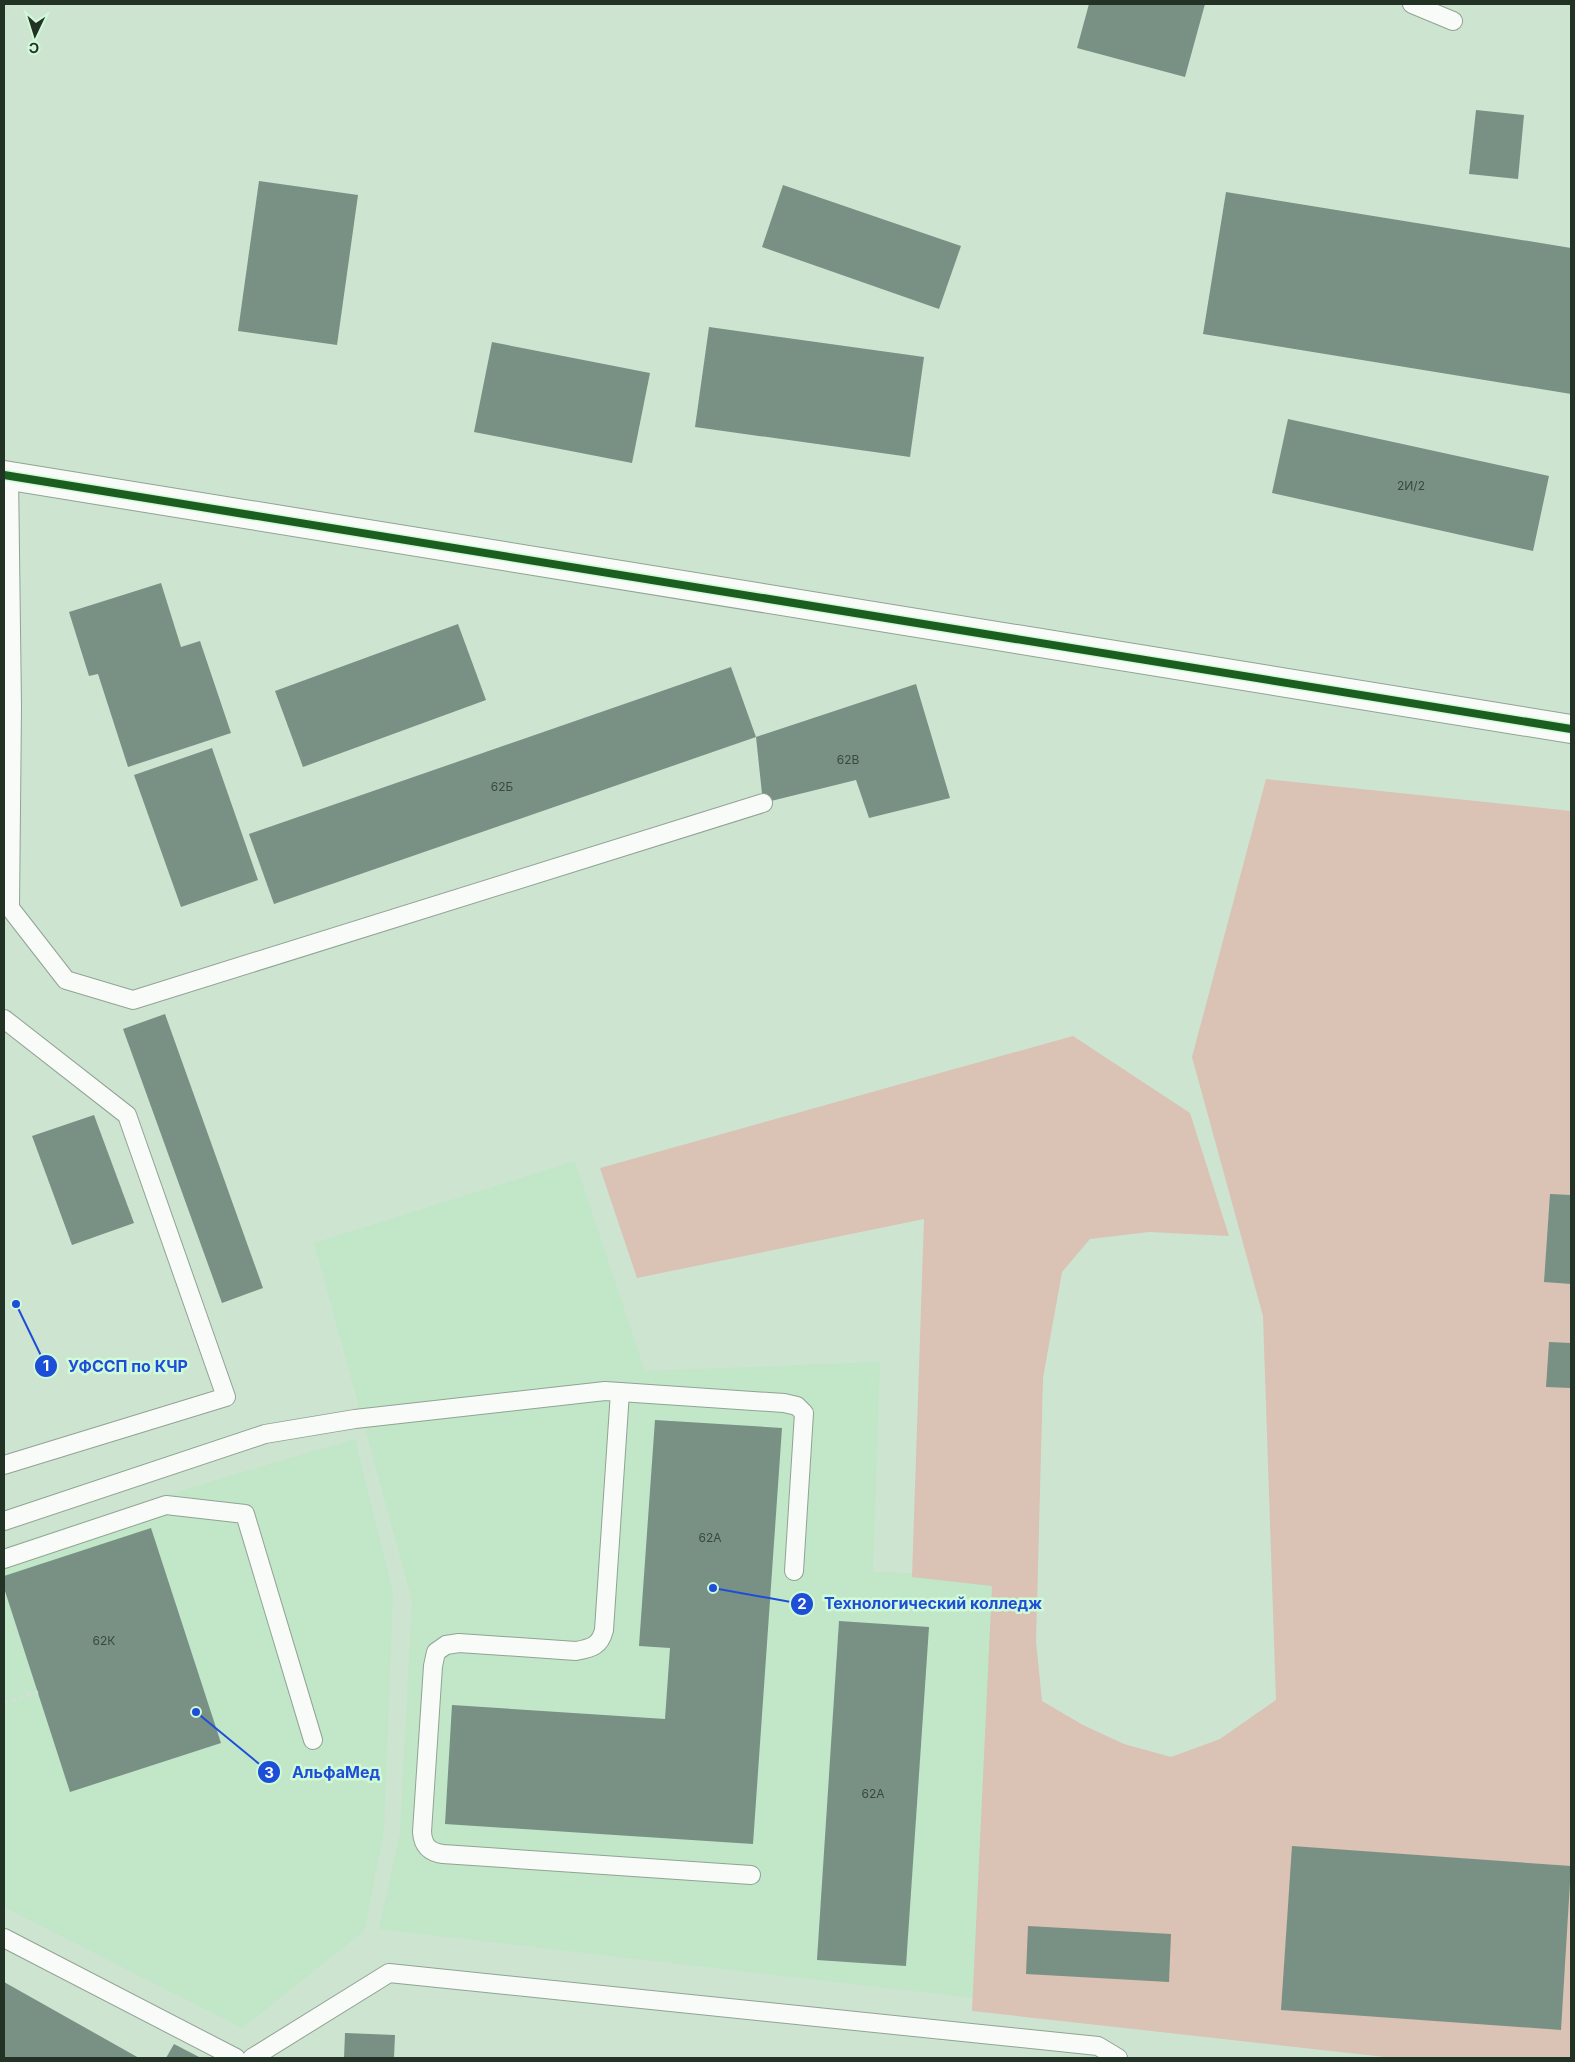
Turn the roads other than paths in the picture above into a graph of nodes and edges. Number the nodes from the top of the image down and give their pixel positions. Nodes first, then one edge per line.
1 (1412, 4) edge
2 (1453, 21) dead end
3 (7, 475) edge
4 (1571, 729) edge
5 (763, 803) dead end
6 (4, 1019) edge
7 (620, 1392) junction
8 (4, 1465) edge
9 (4, 1521) edge
10 (4, 1559) edge
11 (794, 1570) dead end
12 (313, 1740) dead end
13 (751, 1875) dead end
14 (4, 1938) edge
15 (236, 2058) edge
16 (252, 2058) edge
17 (1118, 2058) edge

1 - 2 lane
3 - 4 street
3 - 5 lane
6 - 8 lane
7 - 9 lane
7 - 11 lane
7 - 13 lane
10 - 12 lane
14 - 15 lane
16 - 17 lane

